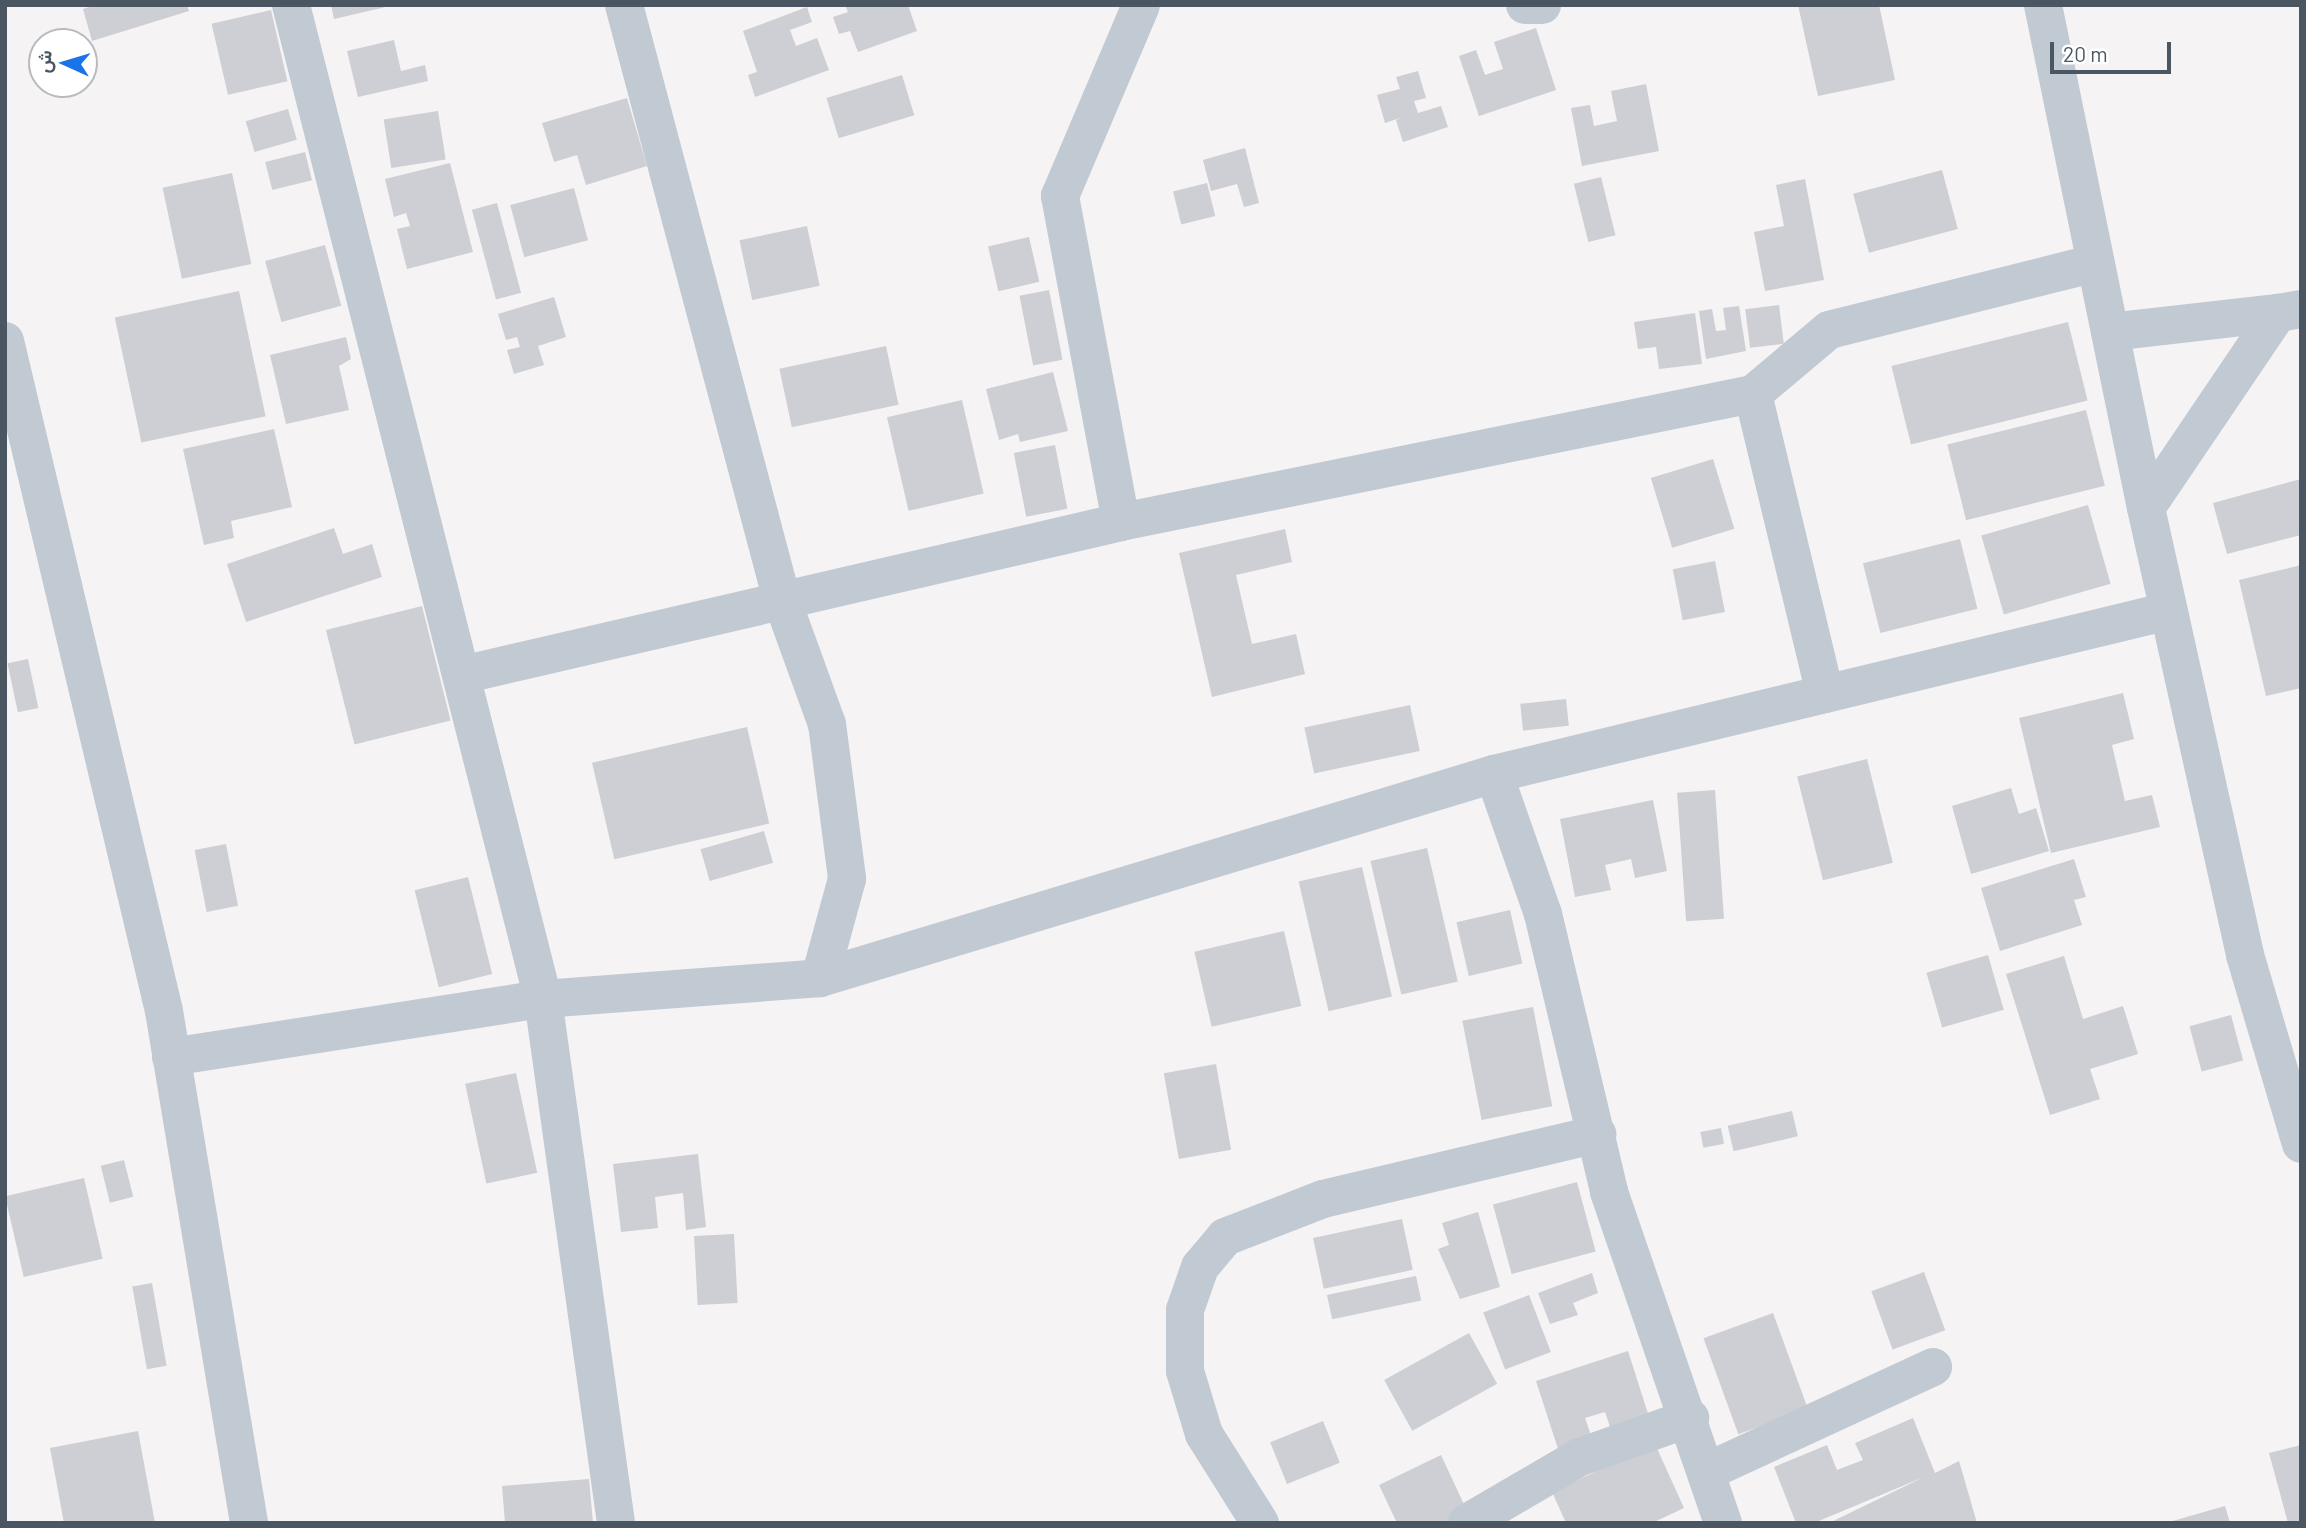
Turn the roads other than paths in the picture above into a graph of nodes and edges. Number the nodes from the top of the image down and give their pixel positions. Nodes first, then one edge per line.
1 (291, 5) edge
2 (624, 5) edge
3 (1140, 5) edge
4 (1525, 5) edge
5 (1542, 5) edge
6 (2043, 5) edge
7 (2095, 263) junction
8 (2290, 311) edge
9 (2110, 332) junction
10 (5, 341) edge
11 (1753, 394) junction
12 (2146, 508) junction
13 (1121, 522) junction
14 (782, 600) junction
15 (2169, 611) junction
16 (462, 676) junction
17 (1825, 694) junction
18 (1494, 774) junction
19 (820, 978) junction
20 (543, 999) junction
21 (171, 1057) junction
22 (2295, 1103) edge
23 (1597, 1134) junction
24 (2301, 1144) edge
25 (1933, 1367) dead end
26 (1690, 1418) junction
27 (1708, 1471) junction
28 (249, 1523) edge
29 (616, 1523) edge
30 (1260, 1523) edge
31 (1467, 1523) edge
32 (1723, 1523) edge

1 - 16 street
2 - 14 street
3 - 13 street
4 - 5 street
6 - 7 street
7 - 9 street
7 - 11 street
8 - 9 street
8 - 12 street
9 - 12 street
10 - 21 street
11 - 13 street
11 - 17 street
12 - 15 street
13 - 14 street
14 - 16 street
14 - 19 street
15 - 17 street
15 - 22 street
16 - 20 street
17 - 18 street
18 - 19 street
18 - 23 street
19 - 20 street
20 - 21 street
20 - 29 street
21 - 28 street
22 - 24 street
23 - 26 street
23 - 30 street
25 - 27 street
26 - 27 street
26 - 31 street
27 - 32 street

